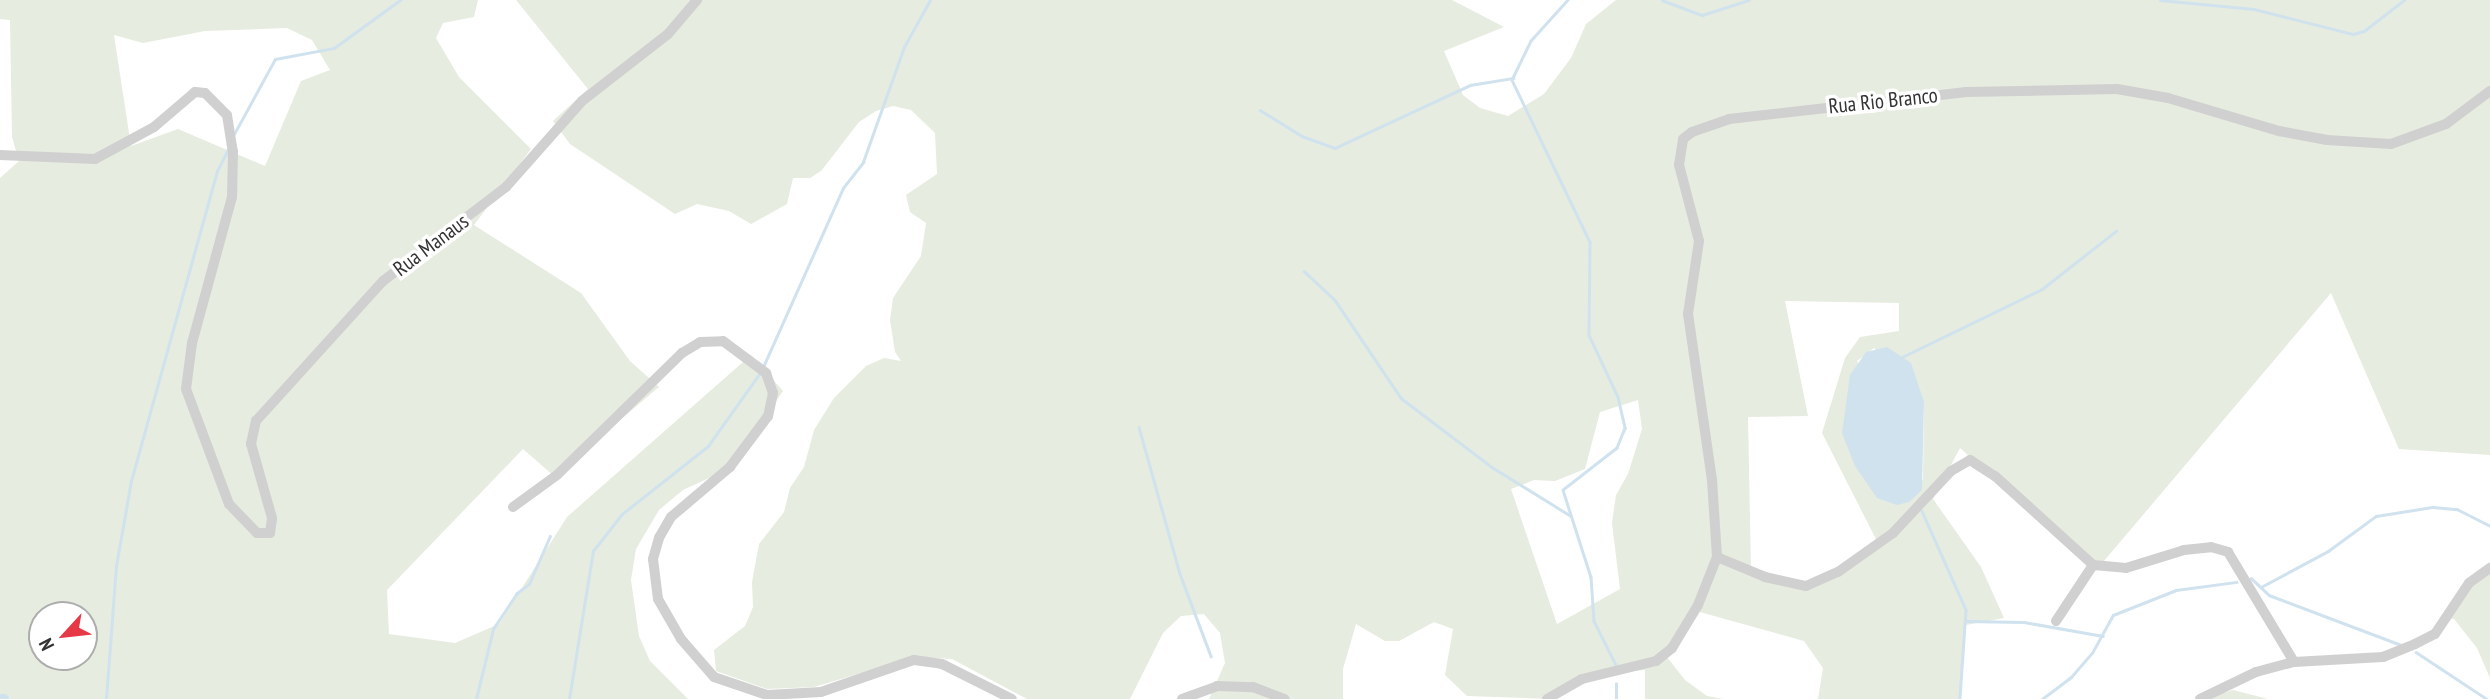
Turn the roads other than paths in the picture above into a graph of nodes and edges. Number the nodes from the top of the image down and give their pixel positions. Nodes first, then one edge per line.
1 (697, 0) edge
2 (2490, 91) edge
3 (0, 155) edge
4 (513, 507) dead end
5 (1717, 557) junction
6 (2093, 565) junction
7 (2490, 568) edge
8 (2056, 621) dead end
9 (2294, 662) junction
10 (1012, 699) edge
11 (1182, 699) edge
12 (1285, 699) edge
13 (1547, 699) edge
14 (2200, 699) edge

1 - 3 street, Rua Manaus
2 - 5 street, Rua Rio Branco
4 - 10 street
5 - 6 street
5 - 13 street
6 - 8 street
6 - 9 street
7 - 9 street
9 - 14 street
11 - 12 street

